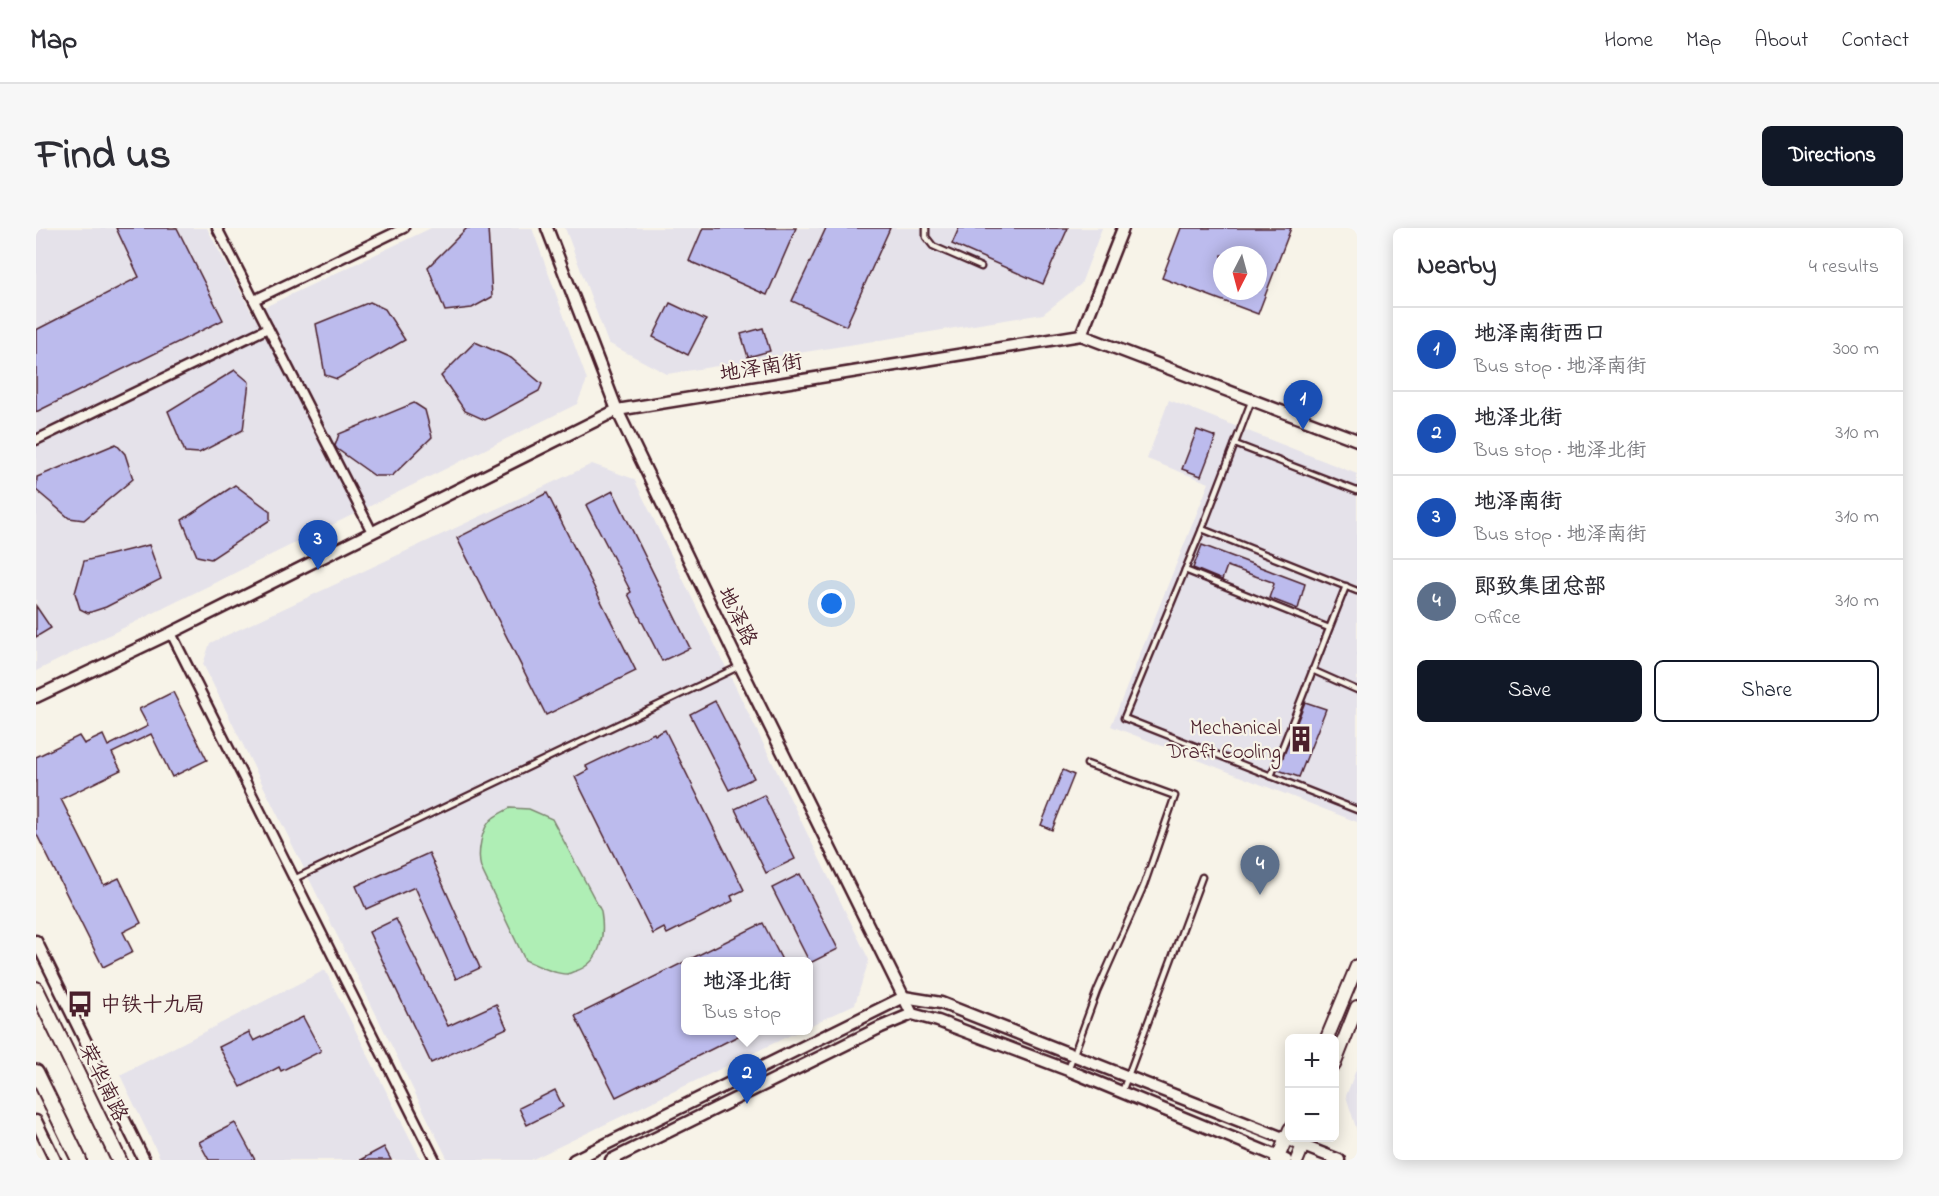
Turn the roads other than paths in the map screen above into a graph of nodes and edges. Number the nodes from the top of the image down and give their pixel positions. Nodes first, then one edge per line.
1 (217, 228) edge
2 (404, 228) edge
3 (547, 228) edge
4 (926, 228) edge
5 (1123, 228) edge
6 (981, 267) dead end
7 (254, 300) junction
8 (268, 328) junction
9 (1081, 335) junction
10 (1252, 400) junction
11 (617, 410) junction
12 (36, 440) edge
13 (1357, 440) edge
14 (1235, 444) junction
15 (1357, 491) edge
16 (1202, 529) junction
17 (372, 532) junction
18 (1185, 570) junction
19 (1346, 586) junction
20 (1357, 591) edge
21 (1329, 628) junction
22 (171, 633) junction
23 (740, 666) junction
24 (1312, 670) junction
25 (1357, 690) edge
26 (36, 697) edge
27 (1088, 764) dead end
28 (1270, 776) junction
29 (1357, 810) edge
30 (1202, 877) dead end
31 (294, 879) junction
32 (36, 941) edge
33 (1357, 966) edge
34 (36, 989) edge
35 (904, 997) junction
36 (1357, 1007) edge
37 (912, 1014) junction
38 (1329, 1034) edge
39 (1339, 1054) edge
40 (1073, 1055) junction
41 (1068, 1070) junction
42 (36, 1072) edge
43 (1128, 1077) junction
44 (1122, 1092) junction
45 (36, 1121) edge
46 (1285, 1133) edge
47 (1285, 1142) edge
48 (1304, 1142) edge
49 (1281, 1159) edge
50 (55, 1160) edge
51 (79, 1160) edge
52 (118, 1160) edge
53 (144, 1160) edge
54 (435, 1160) edge
55 (574, 1160) edge
56 (611, 1160) edge
57 (1297, 1160) edge
58 (1340, 1160) edge

1 - 7 street
2 - 7 street
3 - 11 street, 地泽路
4 - 6 lane
5 - 9 street
7 - 8 street
8 - 12 street
8 - 17 street
9 - 10 street, 地泽南街
9 - 11 street, 地泽南街
10 - 13 street, 地泽南街
10 - 14 lane
11 - 17 street, 地泽南街
11 - 23 street, 地泽路
14 - 15 lane
14 - 16 lane
16 - 18 lane
16 - 19 lane
17 - 22 street, 地泽南街
18 - 21 lane
18 - 28 lane
19 - 20 lane
19 - 21 lane
21 - 24 lane
22 - 26 street, 地泽南街
22 - 31 street
23 - 31 lane
23 - 35 street, 地泽路
24 - 25 lane
24 - 28 lane
27 - 40 lane
28 - 29 lane
30 - 43 lane
31 - 54 street
32 - 53 street
33 - 38 main road
34 - 52 main road, 荣华南路
35 - 37 street, 地泽路
35 - 40 street
35 - 55 street
36 - 39 main road
37 - 41 street
37 - 56 street
40 - 41 lane
40 - 43 street
41 - 44 street
42 - 51 main road
43 - 44 lane
43 - 46 street
44 - 49 street
45 - 50 street
47 - 49 main road
48 - 57 main road
48 - 58 street

